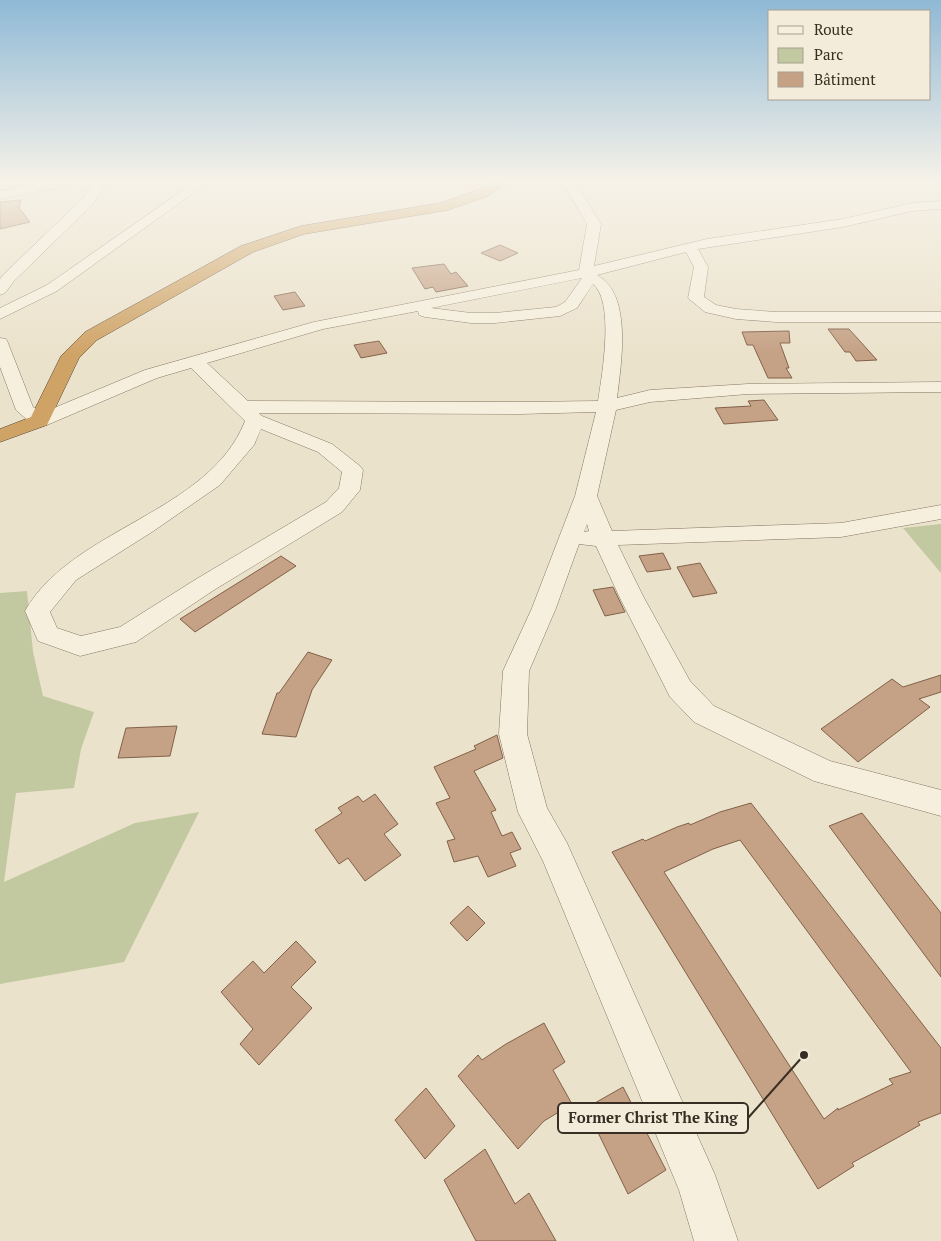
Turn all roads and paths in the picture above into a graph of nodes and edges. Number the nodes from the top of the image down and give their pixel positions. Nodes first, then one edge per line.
1 (49, 239) edge
2 (122, 239) edge
3 (276, 239) edge
4 (592, 239) edge
5 (742, 239) edge
6 (690, 247) junction
7 (588, 275) junction
8 (0, 301) edge
9 (404, 309) junction
10 (941, 317) edge
11 (0, 343) edge
12 (194, 361) junction
13 (941, 387) edge
14 (607, 406) junction
15 (249, 413) junction
16 (40, 422) junction
17 (0, 436) edge
18 (586, 496) junction
19 (941, 512) edge
20 (603, 537) junction
21 (567, 541) junction
22 (941, 803) edge
23 (716, 1241) edge

1 - 8 street
2 - 8 street
3 - 16 highway
4 - 7 street
5 - 6 street
6 - 7 street
6 - 10 street
7 - 9 street
7 - 9 street
7 - 14 street
9 - 12 street
11 - 16 street
12 - 15 street
12 - 16 street
13 - 14 street
14 - 15 street
14 - 18 street
15 - 15 street
16 - 17 highway
18 - 20 street
18 - 21 street
19 - 20 street
20 - 21 street
20 - 22 street
21 - 23 street

